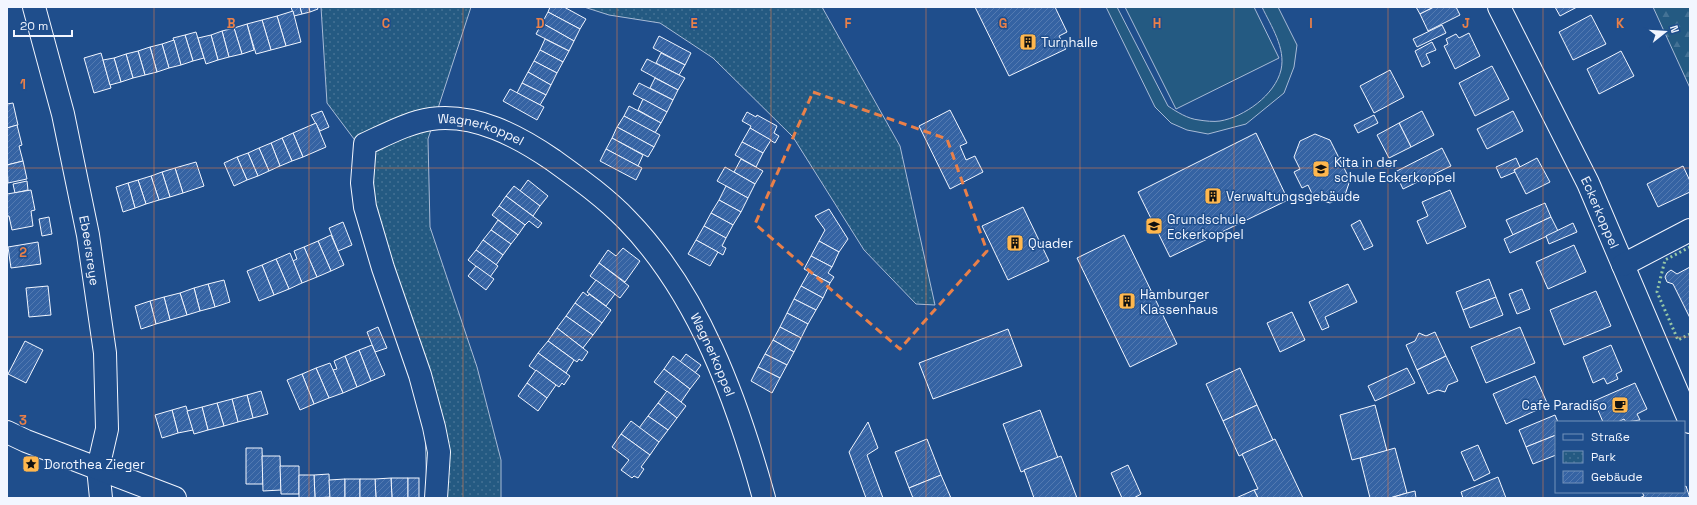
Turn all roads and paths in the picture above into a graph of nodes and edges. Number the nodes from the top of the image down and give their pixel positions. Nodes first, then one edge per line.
1 (34, 7) edge
2 (1500, 7) edge
3 (1690, 230) edge
4 (1623, 265) junction
5 (1690, 422) edge
6 (7, 432) edge
7 (98, 468) junction
8 (102, 498) edge
9 (175, 498) edge
10 (436, 498) edge
11 (764, 498) edge

1 - 7 street, Ebeersreye
2 - 4 street, Eckerkoppel
3 - 4 street
4 - 5 street, Eckerkoppel
6 - 7 street
7 - 8 street, Ebeersreye
7 - 9 street
10 - 11 street, Wagnerkoppel

